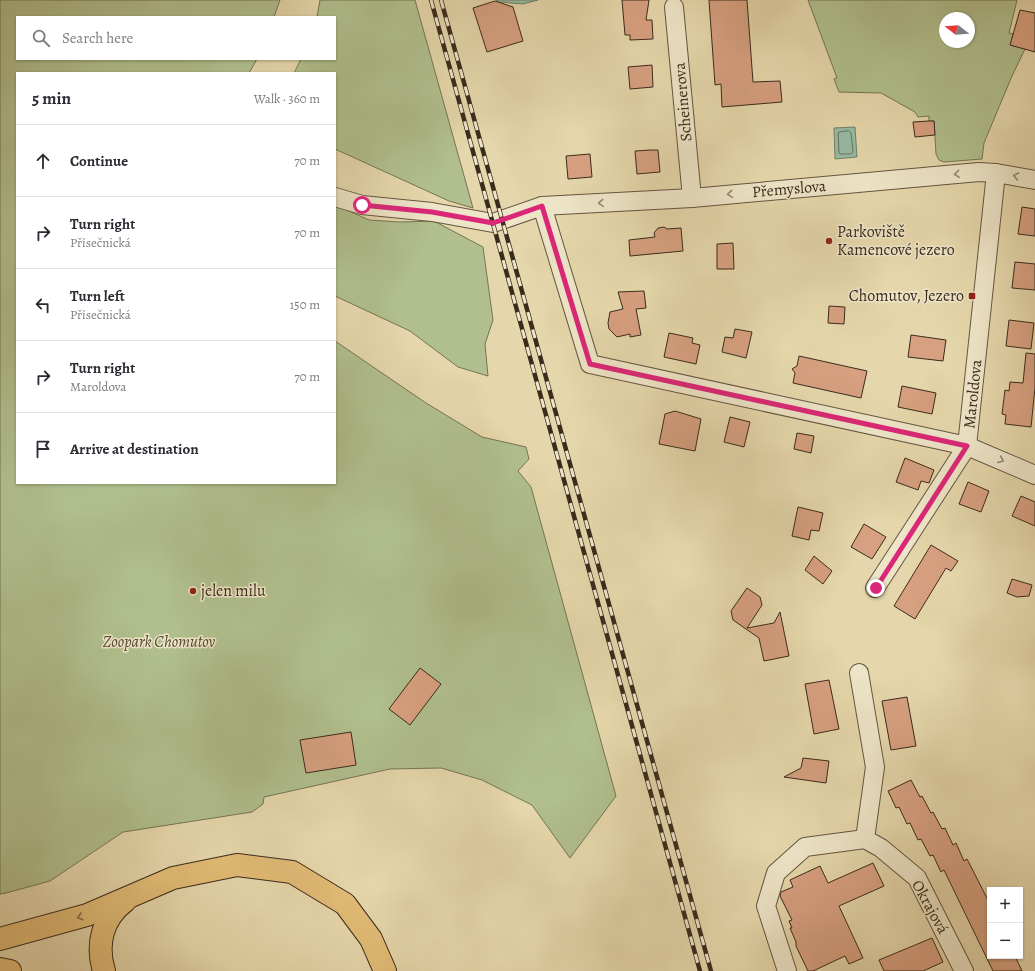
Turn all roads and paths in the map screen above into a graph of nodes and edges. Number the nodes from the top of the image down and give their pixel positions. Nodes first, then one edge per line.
1 (674, 7) dead end
2 (996, 173) junction
3 (1035, 180) edge
4 (336, 197) edge
5 (692, 198) junction
6 (542, 206) junction
7 (967, 446) junction
8 (1035, 475) edge
9 (876, 588) dead end
10 (859, 673) dead end
11 (865, 839) junction
12 (129, 897) junction
13 (0, 939) edge
14 (0, 968) edge
15 (10, 971) edge
16 (104, 971) edge
17 (385, 971) edge
18 (787, 971) edge
19 (964, 971) edge

1 - 5 street, Scheinerova
3 -> 2 street, Přemyslova
2 -> 5 street, Přemyslova
2 - 7 street, Maroldova
4 - 6 street, Přemyslova
5 -> 6 street, Přemyslova
6 - 7 street
7 -> 8 street
7 - 9 street, Maroldova
10 - 11 street
11 - 18 street
11 - 19 street, Okrajová
12 -> 13 highway
12 - 16 highway
12 - 17 highway
14 - 15 highway

